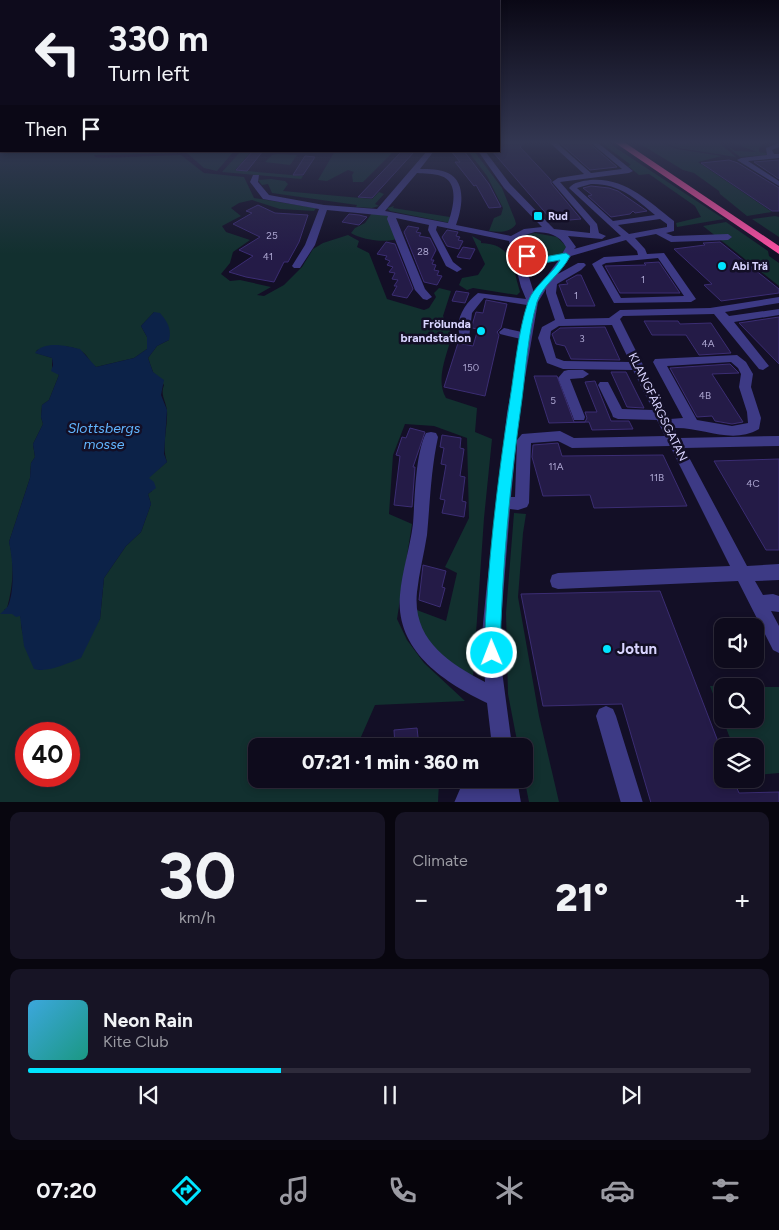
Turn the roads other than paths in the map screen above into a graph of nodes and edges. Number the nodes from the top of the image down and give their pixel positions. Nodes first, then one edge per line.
1 (255, 179) edge
2 (410, 179) edge
3 (450, 179) edge
4 (503, 179) edge
5 (562, 179) edge
6 (673, 179) edge
7 (682, 179) edge
8 (518, 198) junction
9 (324, 207) junction
10 (379, 212) junction
11 (393, 215) junction
12 (662, 216) junction
13 (456, 217) junction
14 (434, 223) junction
15 (611, 224) junction
16 (523, 231) junction
17 (656, 231) junction
18 (555, 233) junction
19 (596, 236) junction
20 (627, 237) junction
21 (728, 237) dead end
22 (513, 239) junction
23 (779, 244) edge
24 (516, 249) junction
25 (779, 251) edge
26 (567, 255) junction
27 (643, 257) junction
28 (581, 264) dead end
29 (297, 266) dead end
30 (457, 269) dead end
31 (427, 297) dead end
32 (779, 300) edge
33 (533, 303) junction
34 (717, 310) junction
35 (779, 312) edge
36 (727, 320) junction
37 (616, 321) junction
38 (562, 322) junction
39 (504, 332) dead end
40 (465, 335) dead end
41 (526, 336) junction
42 (763, 366) dead end
43 (640, 370) junction
44 (604, 385) dead end
45 (579, 417) dead end
46 (663, 419) junction
47 (692, 423) junction
48 (431, 436) dead end
49 (779, 441) edge
50 (674, 442) junction
51 (503, 502) junction
52 (779, 572) edge
53 (743, 575) junction
54 (558, 581) dead end
55 (758, 604) junction
56 (779, 604) edge
57 (779, 644) edge
58 (496, 697) junction
59 (606, 716) dead end
60 (501, 738) edge
61 (508, 791) edge
62 (465, 802) edge
63 (632, 802) edge

1 - 9 street
2 - 10 street
3 - 13 street
4 - 8 street
5 - 19 street
6 - 25 highway
7 - 23 highway
8 - 16 street
8 - 18 street
9 - 10 street
9 - 29 street
10 - 11 street
11 - 14 street
11 - 31 street
12 - 15 street
12 - 15 street
12 - 17 street
13 - 14 street
13 - 22 street
14 - 30 street
15 - 20 street
16 - 18 street
16 - 22 street
17 - 20 street
17 - 21 street
18 - 19 street
18 - 26 street
19 - 20 street
20 - 26 street
20 - 27 street
22 - 24 street
24 - 26 street
24 - 33 street
26 - 33 street
27 - 27 street
28 - 38 street
32 - 34 street
33 - 40 street
33 - 41 street
34 - 36 street
34 - 37 street
35 - 36 street
36 - 42 street
37 - 38 street
37 - 43 street, KLANGFÄRGSGATAN
38 - 43 street
39 - 41 street
41 - 51 street
43 - 45 street
43 - 46 street, KLANGFÄRGSGATAN
44 - 46 street
46 - 47 street
46 - 50 street, KLANGFÄRGSGATAN
47 - 47 street
48 - 58 street
49 - 50 street
50 - 51 street
50 - 53 street, KLANGFÄRGSGATAN
51 - 58 street
52 - 53 street
53 - 54 street
53 - 55 street, KLANGFÄRGSGATAN
55 - 56 street
55 - 57 street, KLANGFÄRGSGATAN
58 - 60 street
59 - 63 street
61 - 62 street

